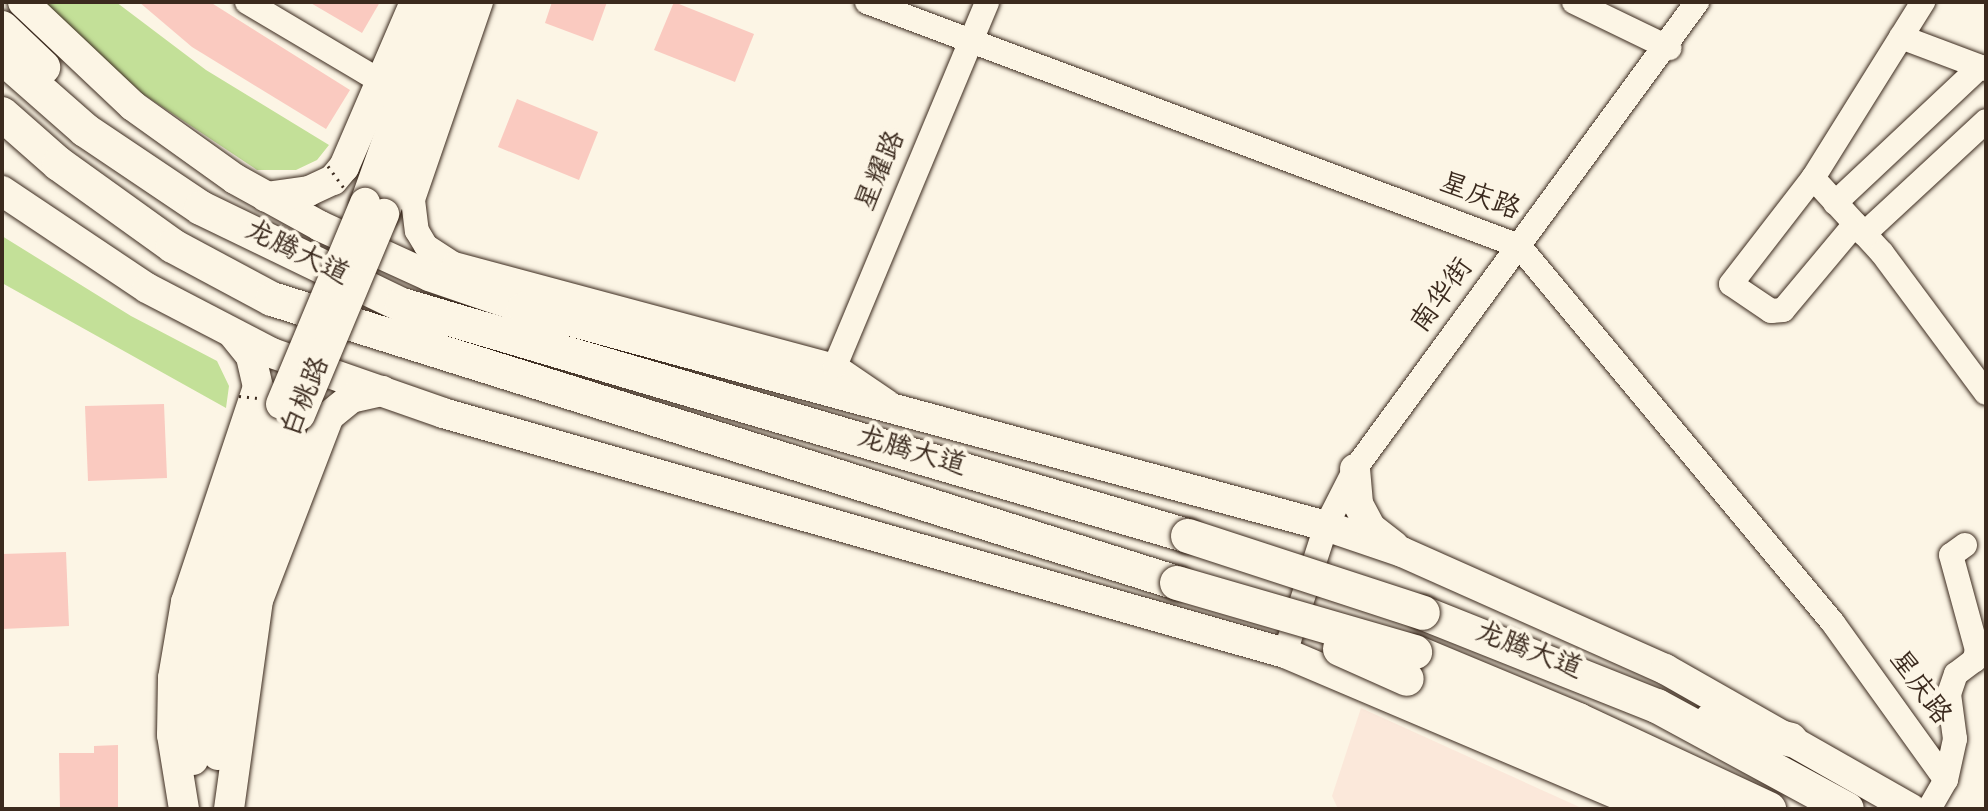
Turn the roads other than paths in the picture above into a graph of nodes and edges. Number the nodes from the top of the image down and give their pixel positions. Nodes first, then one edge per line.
1 (23, 2) edge
2 (247, 2) edge
3 (415, 2) edge
4 (437, 2) edge
5 (463, 2) edge
6 (481, 2) edge
7 (867, 2) edge
8 (987, 2) edge
9 (1574, 2) edge
10 (1697, 2) edge
11 (1923, 2) edge
12 (2, 28) edge
13 (1901, 37) junction
14 (971, 41) junction
15 (1669, 48) junction
16 (2, 57) edge
17 (1983, 68) edge
18 (382, 82) junction
19 (2, 114) edge
20 (1986, 121) edge
21 (2, 133) edge
22 (1813, 178) junction
23 (7, 197) edge
24 (266, 197) junction
25 (1835, 203) junction
26 (201, 208) junction
27 (375, 209) junction
28 (1860, 229) junction
29 (173, 246) junction
30 (1519, 246) junction
31 (232, 332) junction
32 (835, 366) junction
33 (382, 391) junction
34 (1986, 393) edge
35 (290, 409) junction
36 (904, 412) junction
37 (1355, 469) junction
38 (1326, 526) junction
39 (1965, 545) dead end
40 (1402, 552) junction
41 (1285, 653) junction
42 (1980, 656) edge
43 (1411, 665) junction
44 (1657, 706) junction
45 (1791, 740) junction
46 (1946, 780) junction
47 (1651, 799) edge
48 (184, 809) edge
49 (195, 809) edge
50 (219, 809) edge
51 (229, 809) edge
52 (1708, 809) edge
53 (1769, 809) edge
54 (1847, 809) edge
55 (1911, 809) edge
56 (1929, 809) edge

1 - 24 main road
2 - 18 street
3 - 18 main road
4 - 27 main road, 白桃路
5 - 27 main road, 白桃路
6 - 32 street
7 - 14 street, 星庆路
8 - 14 street, 星耀路
9 - 15 street
10 - 15 street, 南华街
11 - 13 street
12 - 26 highway
13 - 17 street
13 - 22 street
14 - 30 street, 星庆路
14 - 32 street, 星耀路
15 - 30 street, 南华街
16 - 26 highway, 龙腾大道
17 - 25 street
18 - 24 main road
19 - 29 highway, 龙腾大道
20 - 28 street
21 - 29 highway
22 - 25 street
22 - 28 street
23 - 31 main road
24 - 36 main road
25 - 28 street
26 - 44 highway, 龙腾大道, bridge
27 - 35 main road, 白桃路, bridge
28 - 34 street
29 - 43 highway, 龙腾大道, bridge
30 - 37 street, 南华街
30 - 46 street, 星庆路
31 - 33 main road
31 - 48 main road
32 - 36 street
33 - 41 main road
33 - 51 main road
35 - 49 main road, 白桃路
35 - 50 main road, 白桃路
36 - 38 main road
37 - 38 street, 南华街
37 - 40 main road
38 - 40 main road
38 - 41 street, 南华街
39 - 42 street
40 - 45 main road
41 - 47 main road
42 - 46 street
43 - 47 highway
43 - 53 highway, 龙腾大道
44 - 45 highway
44 - 54 highway, 龙腾大道
45 - 55 main road
46 - 56 street
47 - 52 highway

